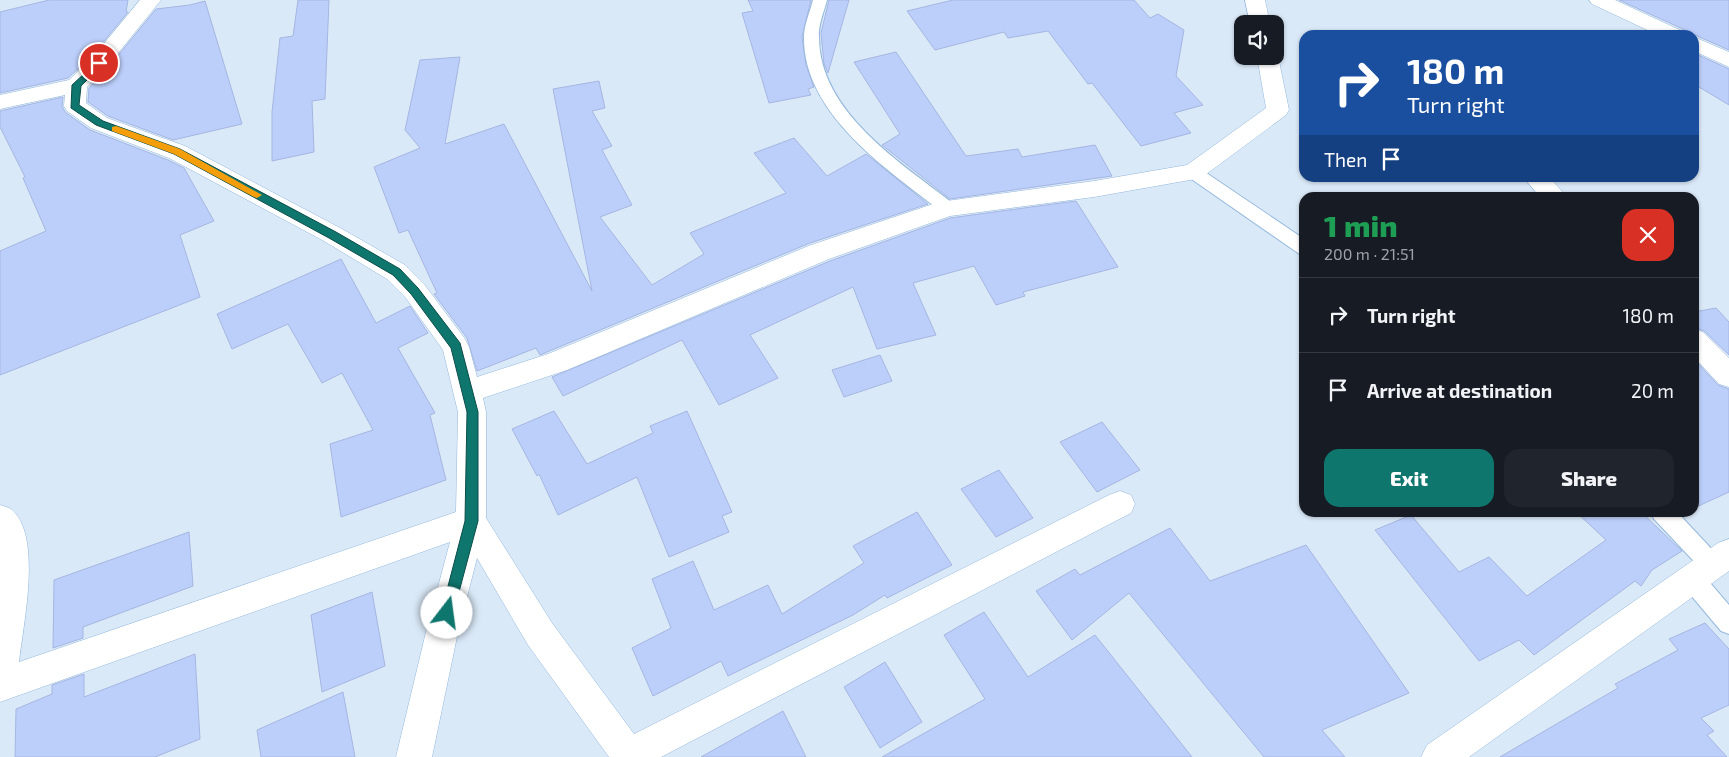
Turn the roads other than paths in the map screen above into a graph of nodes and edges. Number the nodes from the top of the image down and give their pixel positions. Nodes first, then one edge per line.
1 (152, 0) edge
2 (820, 0) edge
3 (1256, 0) edge
4 (1599, 0) edge
5 (1258, 15) edge
6 (1664, 30) edge
7 (1699, 46) edge
8 (1729, 60) edge
9 (1269, 65) edge
10 (76, 85) junction
11 (0, 102) edge
12 (1193, 172) junction
13 (1540, 182) edge
14 (1550, 192) edge
15 (948, 208) junction
16 (1299, 245) edge
17 (1699, 345) edge
18 (1729, 376) edge
19 (467, 392) junction
20 (1120, 504) dead end
21 (1667, 517) edge
22 (0, 519) edge
23 (472, 521) junction
24 (1711, 566) edge
25 (1729, 623) edge
26 (0, 679) edge
27 (0, 685) edge
28 (629, 756) edge
29 (414, 757) edge
30 (1439, 757) edge

1 - 10 street
2 - 15 lane
3 - 5 street
4 - 6 street
7 - 8 street
9 - 12 street
10 - 11 street
10 - 19 street
12 - 15 street
12 - 16 lane
13 - 14 street
15 - 19 street
17 - 18 street
19 - 23 street
20 - 28 street
21 - 24 lane
22 - 26 street
23 - 27 street
23 - 28 street
23 - 29 street
24 - 25 lane
24 - 30 street

